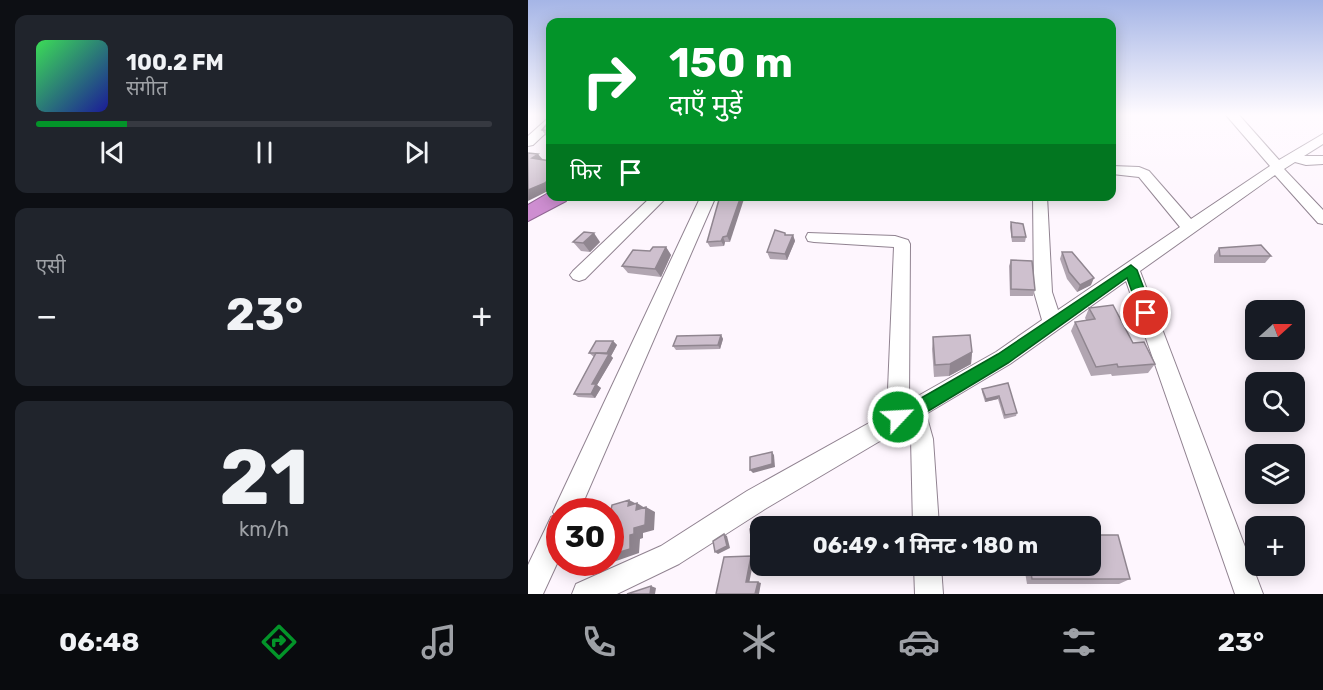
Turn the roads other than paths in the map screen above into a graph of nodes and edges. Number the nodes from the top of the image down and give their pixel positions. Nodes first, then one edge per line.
1 (1260, 143) edge
2 (1316, 143) edge
3 (1323, 160) edge
4 (1282, 164) junction
5 (1116, 170) edge
6 (551, 201) edge
7 (656, 201) edge
8 (707, 201) edge
9 (1040, 201) edge
10 (528, 214) edge
11 (1323, 219) edge
12 (1190, 228) junction
13 (814, 237) dead end
14 (1131, 270) junction
15 (579, 275) dead end
16 (1053, 324) junction
17 (906, 414) junction
18 (572, 498) edge
19 (926, 516) edge
20 (546, 557) edge
21 (928, 576) edge
22 (529, 594) edge
23 (586, 594) edge
24 (929, 594) edge
25 (1249, 594) edge

1 - 4 street
2 - 4 street
3 - 4 street
4 - 11 street
4 - 12 street
5 - 12 street
6 - 10 highway
7 - 15 street
8 - 18 street
9 - 16 street
12 - 14 street
13 - 17 street
14 - 16 street
14 - 25 street
16 - 17 street
17 - 19 street
17 - 23 street
20 - 22 street
21 - 24 street

